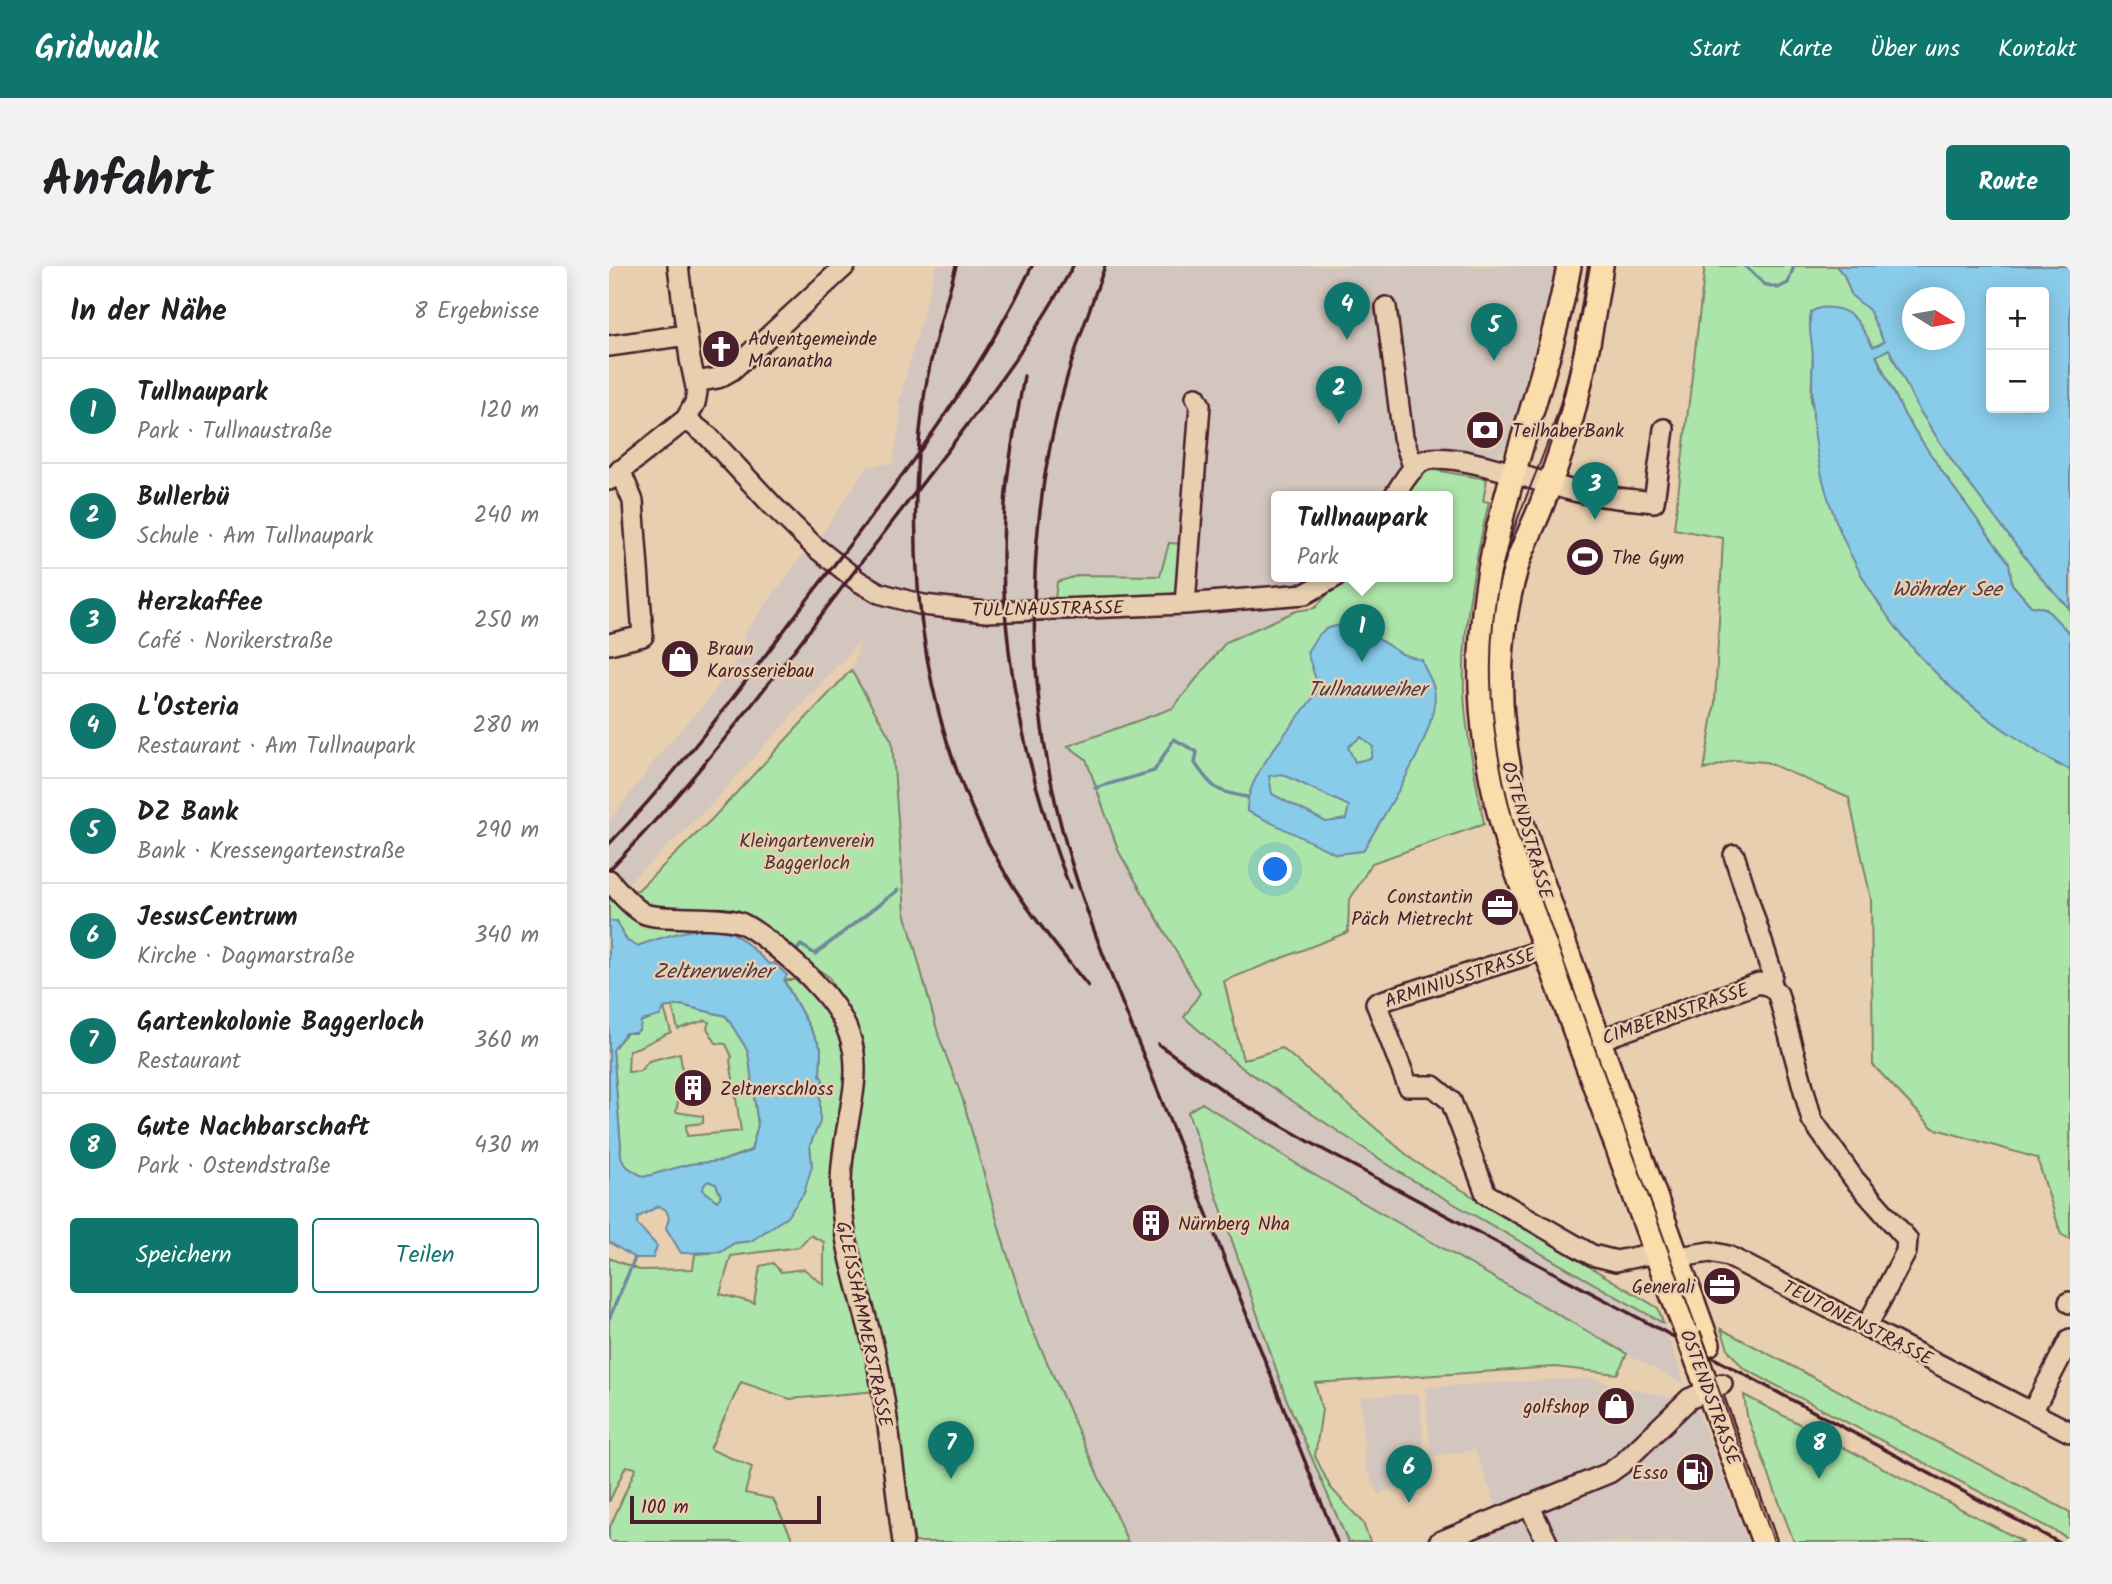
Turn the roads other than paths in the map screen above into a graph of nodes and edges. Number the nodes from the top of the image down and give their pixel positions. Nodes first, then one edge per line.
1 (678, 266) edge
2 (845, 266) edge
3 (1569, 266) edge
4 (1601, 266) edge
5 (1386, 307) dead end
6 (687, 335) junction
7 (609, 346) edge
8 (695, 382) junction
9 (1196, 397) dead end
10 (687, 419) junction
11 (1664, 429) dead end
12 (1414, 469) junction
13 (1514, 472) junction
14 (615, 475) edge
15 (1550, 483) junction
16 (1398, 491) edge
17 (1326, 582) edge
18 (1185, 604) junction
19 (609, 644) edge
20 (1734, 855) dead end
21 (609, 880) edge
22 (1546, 949) junction
23 (1770, 986) junction
24 (1590, 1043) junction
25 (1656, 1253) junction
26 (1679, 1257) junction
27 (1867, 1326) junction
28 (1698, 1339) junction
29 (2070, 1339) edge
30 (1713, 1382) junction
31 (2032, 1412) junction
32 (2070, 1432) edge
33 (1529, 1505) junction
34 (903, 1542) edge
35 (1439, 1542) edge
36 (1547, 1542) edge
37 (1764, 1542) edge
38 (1777, 1542) edge

1 - 6 street
2 - 8 street
3 - 13 main road, OSTENDSTRASSE
4 - 15 main road, OSTENDSTRASSE
5 - 12 street
6 - 7 street
6 - 8 street
8 - 10 street
9 - 18 street
10 - 14 street
10 - 18 street, TULLNAUSTRASSE
11 - 15 street
12 - 13 street
12 - 16 street
13 - 15 street
13 - 22 main road, OSTENDSTRASSE
14 - 19 street
15 - 24 main road, OSTENDSTRASSE
17 - 18 street, TULLNAUSTRASSE
20 - 23 street, CIMBERNSTRASSE
21 - 34 street, GLEISSHAMMERSTRASSE
22 - 24 main road, OSTENDSTRASSE
22 - 25 street, ARMINIUSSTRASSE
23 - 24 street, CIMBERNSTRASSE
23 - 27 street, CIMBERNSTRASSE
24 - 25 main road, OSTENDSTRASSE
24 - 26 main road, OSTENDSTRASSE
25 - 26 main road
25 - 28 main road, OSTENDSTRASSE
26 - 27 street, TEUTONENSTRASSE
26 - 28 main road, OSTENDSTRASSE
27 - 31 street, TEUTONENSTRASSE
28 - 30 main road, OSTENDSTRASSE, bridge
29 - 31 street
30 - 33 street
30 - 37 main road, OSTENDSTRASSE
30 - 38 main road, OSTENDSTRASSE
31 - 32 street, TEUTONENSTRASSE
33 - 35 street
33 - 36 street

